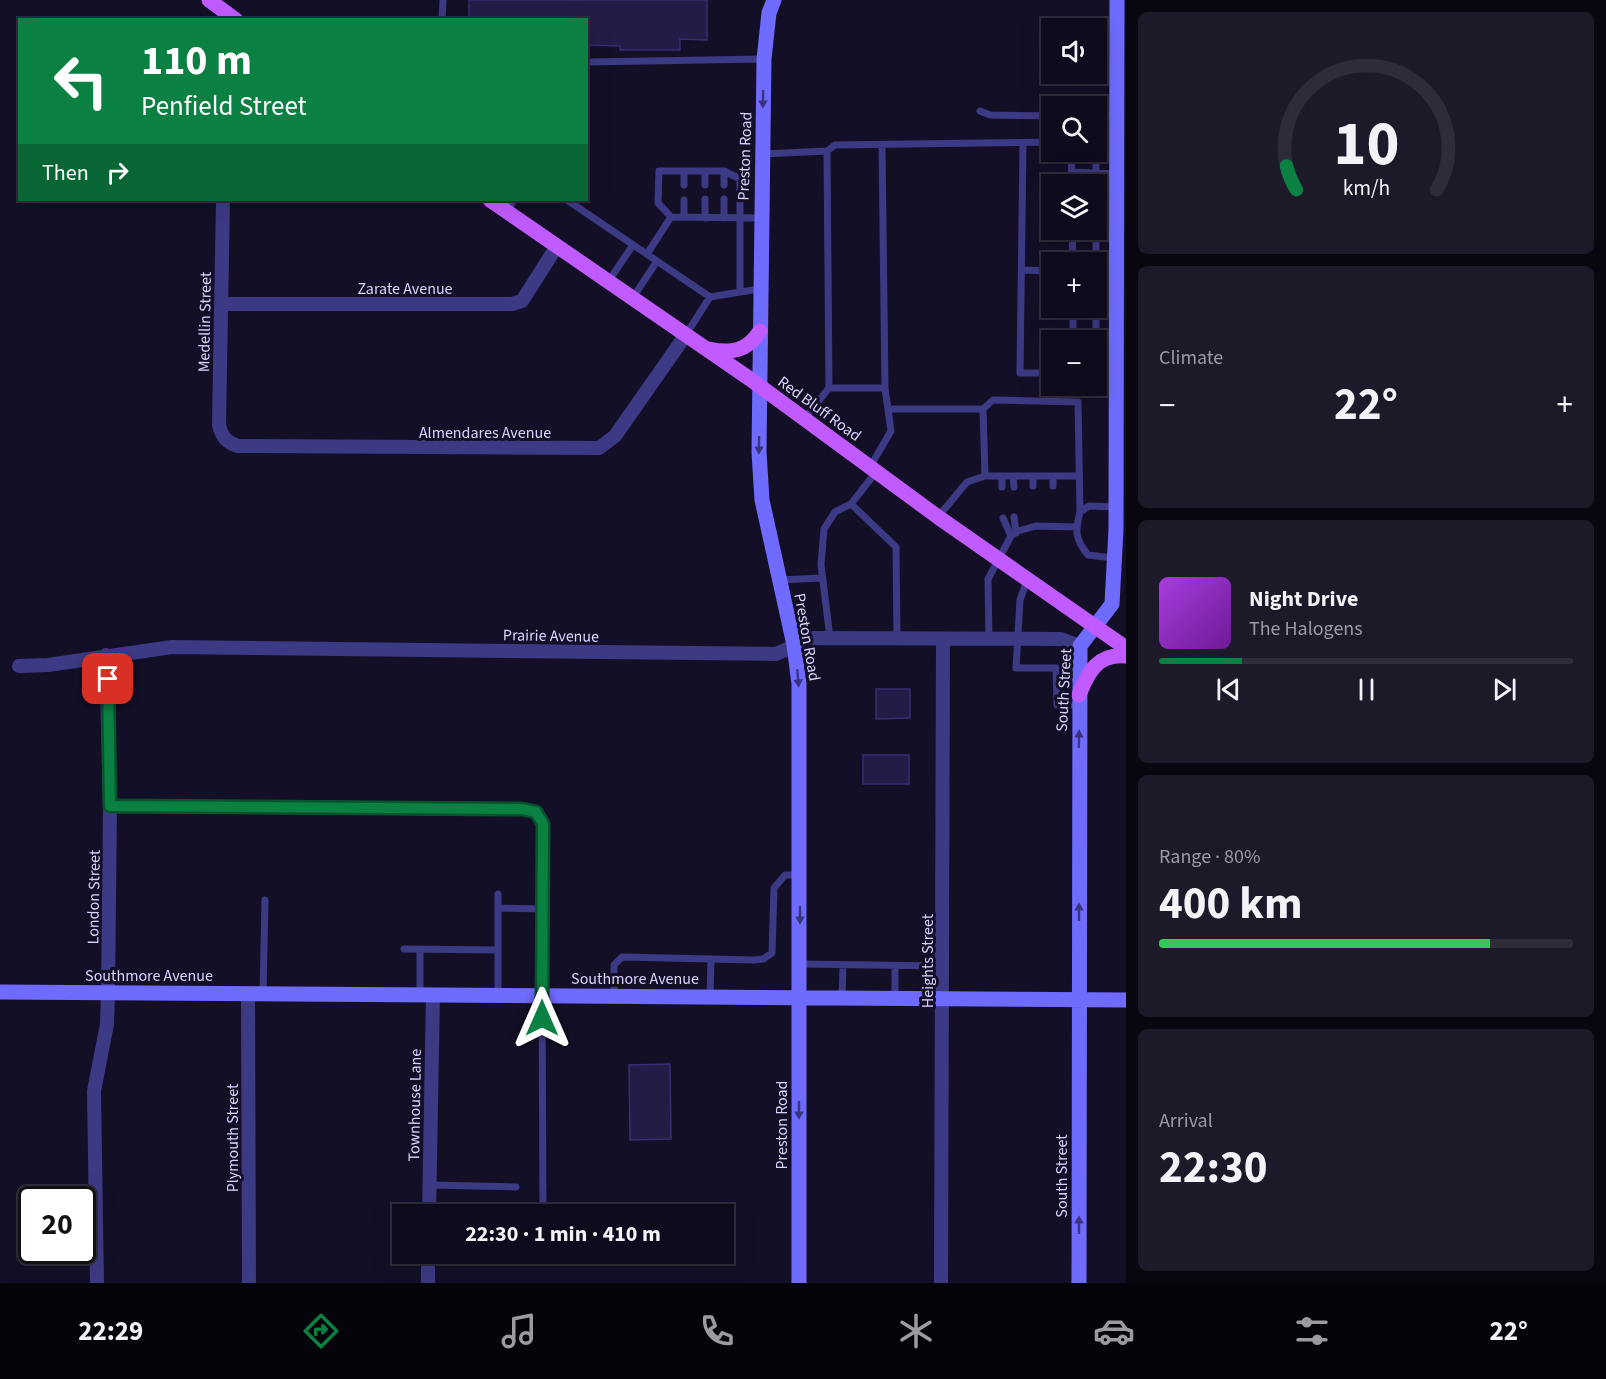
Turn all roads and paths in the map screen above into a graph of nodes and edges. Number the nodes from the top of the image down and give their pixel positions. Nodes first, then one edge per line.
1 (209, 0) edge
2 (443, 0) edge
3 (774, 0) edge
4 (1117, 0) edge
5 (229, 17) edge
6 (442, 18) edge
7 (764, 59) junction
8 (588, 62) edge
9 (981, 111) dead end
10 (1107, 114) edge
11 (1118, 114) junction
12 (1041, 116) edge
13 (1041, 142) edge
14 (1023, 143) junction
15 (882, 145) junction
16 (827, 151) junction
17 (762, 154) junction
18 (1072, 162) edge
19 (1096, 162) edge
20 (684, 171) junction
21 (705, 171) junction
22 (724, 171) junction
23 (1072, 172) joint
24 (1096, 173) junction
25 (1122, 174) edge
26 (684, 185) dead end
27 (705, 185) dead end
28 (724, 185) dead end
29 (705, 199) dead end
30 (724, 199) dead end
31 (684, 200) dead end
32 (223, 201) edge
33 (494, 201) edge
34 (568, 201) edge
35 (510, 205) edge
36 (671, 217) junction
37 (684, 218) junction
38 (705, 218) junction
39 (724, 218) junction
40 (740, 218) junction
41 (760, 218) junction
42 (633, 245) junction
43 (557, 246) junction
44 (647, 254) junction
45 (657, 261) junction
46 (1022, 270) junction
47 (1041, 271) edge
48 (1107, 272) edge
49 (1117, 272) junction
50 (608, 282) junction
51 (760, 289) junction
52 (740, 292) junction
53 (710, 297) junction
54 (632, 299) junction
55 (221, 304) junction
56 (760, 331) junction
57 (685, 336) junction
58 (704, 348) junction
59 (1107, 352) edge
60 (1117, 352) junction
61 (1041, 373) edge
62 (760, 387) junction
63 (829, 388) junction
64 (885, 388) junction
65 (888, 409) junction
66 (983, 409) junction
67 (804, 419) junction
68 (228, 442) joint
69 (873, 470) junction
70 (985, 476) junction
71 (1002, 476) junction
72 (1013, 476) junction
73 (1033, 476) junction
74 (1053, 476) junction
75 (1079, 476) junction
76 (1033, 486) dead end
77 (1053, 486) dead end
78 (1002, 487) dead end
79 (1014, 487) dead end
80 (851, 504) junction
81 (1116, 507) junction
82 (1080, 512) junction
83 (1054, 516) dead end
84 (938, 517) junction
85 (1014, 517) dead end
86 (1034, 517) dead end
87 (1003, 518) dead end
88 (1054, 526) junction
89 (1034, 527) junction
90 (1076, 527) junction
91 (1121, 529) edge
92 (1013, 535) junction
93 (1114, 558) junction
94 (998, 559) junction
95 (822, 578) junction
96 (1027, 579) junction
97 (779, 580) junction
98 (1094, 626) junction
99 (830, 638) junction
100 (897, 639) junction
101 (943, 639) junction
102 (988, 639) junction
103 (1016, 639) junction
104 (794, 645) junction
105 (1080, 646) junction
106 (1126, 648) edge
107 (106, 655) junction
108 (1126, 656) edge
109 (19, 666) dead end
110 (1056, 676) junction
111 (1079, 677) junction
112 (1079, 700) junction
113 (110, 806) junction
114 (800, 875) junction
115 (498, 894) dead end
116 (265, 900) dead end
117 (498, 908) junction
118 (542, 909) junction
119 (404, 949) dead end
120 (420, 949) junction
121 (498, 950) junction
122 (711, 959) junction
123 (800, 964) junction
124 (843, 965) junction
125 (895, 966) junction
126 (943, 966) junction
127 (0, 992) edge
128 (108, 993) junction
129 (255, 994) junction
130 (426, 995) junction
131 (498, 996) junction
132 (542, 996) junction
133 (614, 996) junction
134 (710, 997) junction
135 (799, 997) junction
136 (842, 998) junction
137 (895, 998) junction
138 (943, 999) junction
139 (1080, 999) junction
140 (1126, 1000) edge
141 (429, 1185) junction
142 (516, 1187) dead end
143 (429, 1204) edge
144 (543, 1204) edge
145 (428, 1264) edge
146 (97, 1283) edge
147 (249, 1283) edge
148 (428, 1283) edge
149 (798, 1283) edge
150 (941, 1283) edge
151 (1079, 1283) edge

1 - 5 main road
2 - 6 lane
3 - 7 main road, Preston Road
4 - 11 main road, South Street
7 - 8 lane
7 -> 17 main road, Preston Road
9 - 12 lane
10 - 11 lane
11 - 25 main road, South Street
13 - 14 lane
14 - 15 lane
14 - 46 lane
15 - 16 lane
15 - 64 lane
16 - 17 lane
16 - 63 lane
17 - 41 main road, Preston Road
18 - 23 lane
19 - 24 lane
20 - 21 lane
20 - 26 lane
20 - 36 lane
21 - 22 lane
21 - 27 lane
22 - 28 lane
22 - 40 lane
23 - 24 lane
24 - 25 lane
25 - 49 main road, South Street
29 - 38 lane
30 - 39 lane
31 - 37 lane
32 - 55 street, Medellin Street
33 - 35 main road, Red Bluff Road
34 - 42 lane
35 - 43 main road, Red Bluff Road
36 - 37 lane
36 - 44 lane
37 - 38 lane
38 - 39 lane
39 - 40 lane
40 - 41 lane
40 - 52 lane
41 - 51 main road, Preston Road
42 - 44 lane
42 - 50 lane
43 - 50 main road, Red Bluff Road
43 - 55 street, Zarate Avenue
44 - 45 lane
45 - 53 lane
45 - 54 lane
46 - 47 lane
46 - 61 lane
48 - 49 lane
49 - 60 main road, South Street
50 - 54 main road, Red Bluff Road
51 - 52 lane
51 - 56 main road, Preston Road
52 - 53 lane
53 - 57 lane
54 - 57 main road, Red Bluff Road
55 - 68 street, Medellin Street
56 - 58 main road
56 - 62 main road, Preston Road
57 - 58 main road, Red Bluff Road
57 - 68 street, Almendares Avenue
58 - 62 main road, Red Bluff Road
59 - 60 lane
60 - 81 main road, South Street
62 - 67 main road, Red Bluff Road
62 -> 97 main road, Preston Road
63 - 64 lane
63 - 67 lane
64 - 65 lane
65 - 66 lane
65 - 69 lane
66 - 70 lane
66 - 75 lane
67 - 69 main road, Red Bluff Road
69 - 80 lane
69 - 84 main road, Red Bluff Road
70 - 71 lane
70 - 84 lane
71 - 72 lane
71 - 78 lane
72 - 73 lane
72 - 79 lane
73 - 74 lane
73 - 76 lane
74 - 75 lane
74 - 77 lane
75 - 82 lane
80 - 95 lane
80 - 100 lane
81 - 82 lane
81 - 91 main road, South Street
82 - 90 lane
83 - 88 lane
84 - 94 main road, Red Bluff Road
85 - 92 lane
86 - 89 lane
87 - 92 lane
88 - 89 lane
88 - 90 lane
89 - 92 lane
90 - 93 lane
91 - 93 main road, South Street
92 - 94 lane
93 - 98 main road, South Street
94 - 96 main road, Red Bluff Road
94 - 102 lane
95 - 97 lane
95 - 99 lane
96 - 98 main road, Red Bluff Road
96 - 103 lane
97 - 104 main road, Preston Road
98 - 105 main road, South Street
98 - 106 main road, Red Bluff Road
99 - 100 street, Prairie Avenue
99 - 104 street, Prairie Avenue
100 - 101 street, Prairie Avenue
101 - 102 street, Prairie Avenue
101 - 126 street, Heights Street
102 - 103 street, Prairie Avenue
103 - 105 street, Prairie Avenue
103 - 110 lane
104 - 107 street, Prairie Avenue
104 -> 114 main road, Preston Road
105 - 111 main road, South Street
107 - 109 street, Prairie Avenue
107 - 113 street, London Street
108 - 112 main road
110 - 111 lane
110 - 112 lane
111 - 112 main road, South Street
139 -> 112 main road, South Street
113 - 118 street
113 - 128 street, London Street
114 - 122 lane
114 -> 123 main road, Preston Road
115 - 117 lane
116 - 129 lane
117 - 118 lane
117 - 121 lane
118 - 132 street
119 - 120 lane
120 - 121 lane
120 - 130 lane
121 - 131 lane
122 - 133 lane
122 - 134 lane
123 - 124 lane
123 - 135 main road, Preston Road
124 - 125 lane
124 - 136 lane
125 - 126 lane
125 - 137 lane
126 - 138 street, Heights Street
127 - 128 main road, Southmore Avenue
128 - 129 main road, Southmore Avenue
128 - 146 street, London Street
129 - 130 main road, Southmore Avenue
129 - 147 street, Plymouth Street
130 - 131 main road, Southmore Avenue
130 - 141 street, Townhouse Lane
131 - 132 main road, Southmore Avenue
132 - 133 main road, Southmore Avenue
132 - 144 lane
133 - 134 main road, Southmore Avenue
134 - 135 main road, Southmore Avenue
135 - 136 main road, Southmore Avenue
135 -> 149 main road, Preston Road
136 - 137 main road, Southmore Avenue
137 - 138 main road, Southmore Avenue
138 - 139 main road, Southmore Avenue
138 - 150 street, Heights Street
139 - 140 main road, Southmore Avenue
151 -> 139 main road, South Street
141 - 142 lane
141 - 143 street, Townhouse Lane
145 - 148 street

